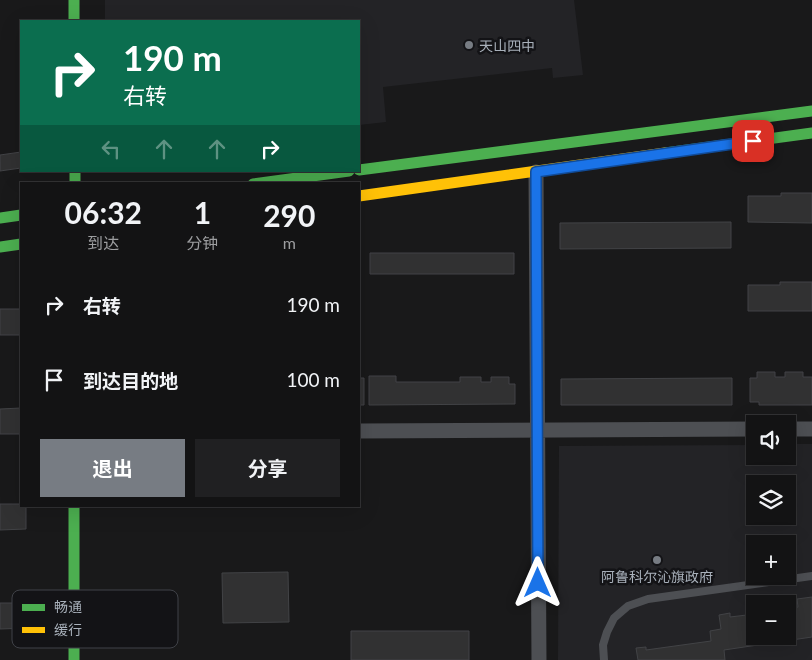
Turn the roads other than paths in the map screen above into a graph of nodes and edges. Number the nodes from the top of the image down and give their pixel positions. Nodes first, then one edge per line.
1 (74, 0) edge
2 (74, 20) edge
3 (812, 111) edge
4 (812, 133) edge
5 (360, 170) edge
6 (342, 172) edge
7 (536, 172) junction
8 (268, 182) edge
9 (360, 196) edge
10 (20, 215) edge
11 (0, 218) edge
12 (20, 244) edge
13 (0, 247) edge
14 (746, 429) edge
15 (796, 429) edge
16 (812, 429) edge
17 (537, 430) junction
18 (360, 431) edge
19 (74, 507) edge
20 (812, 576) edge
21 (74, 590) edge
22 (539, 660) edge
23 (604, 660) edge

1 - 2 main road
3 - 5 main road
4 - 7 main road
6 - 8 main road
7 - 9 main road
7 - 17 street
10 - 11 main road
12 - 13 main road
14 - 17 street
15 - 16 street
17 - 18 street
17 - 22 street
19 - 21 main road
20 - 23 lane

